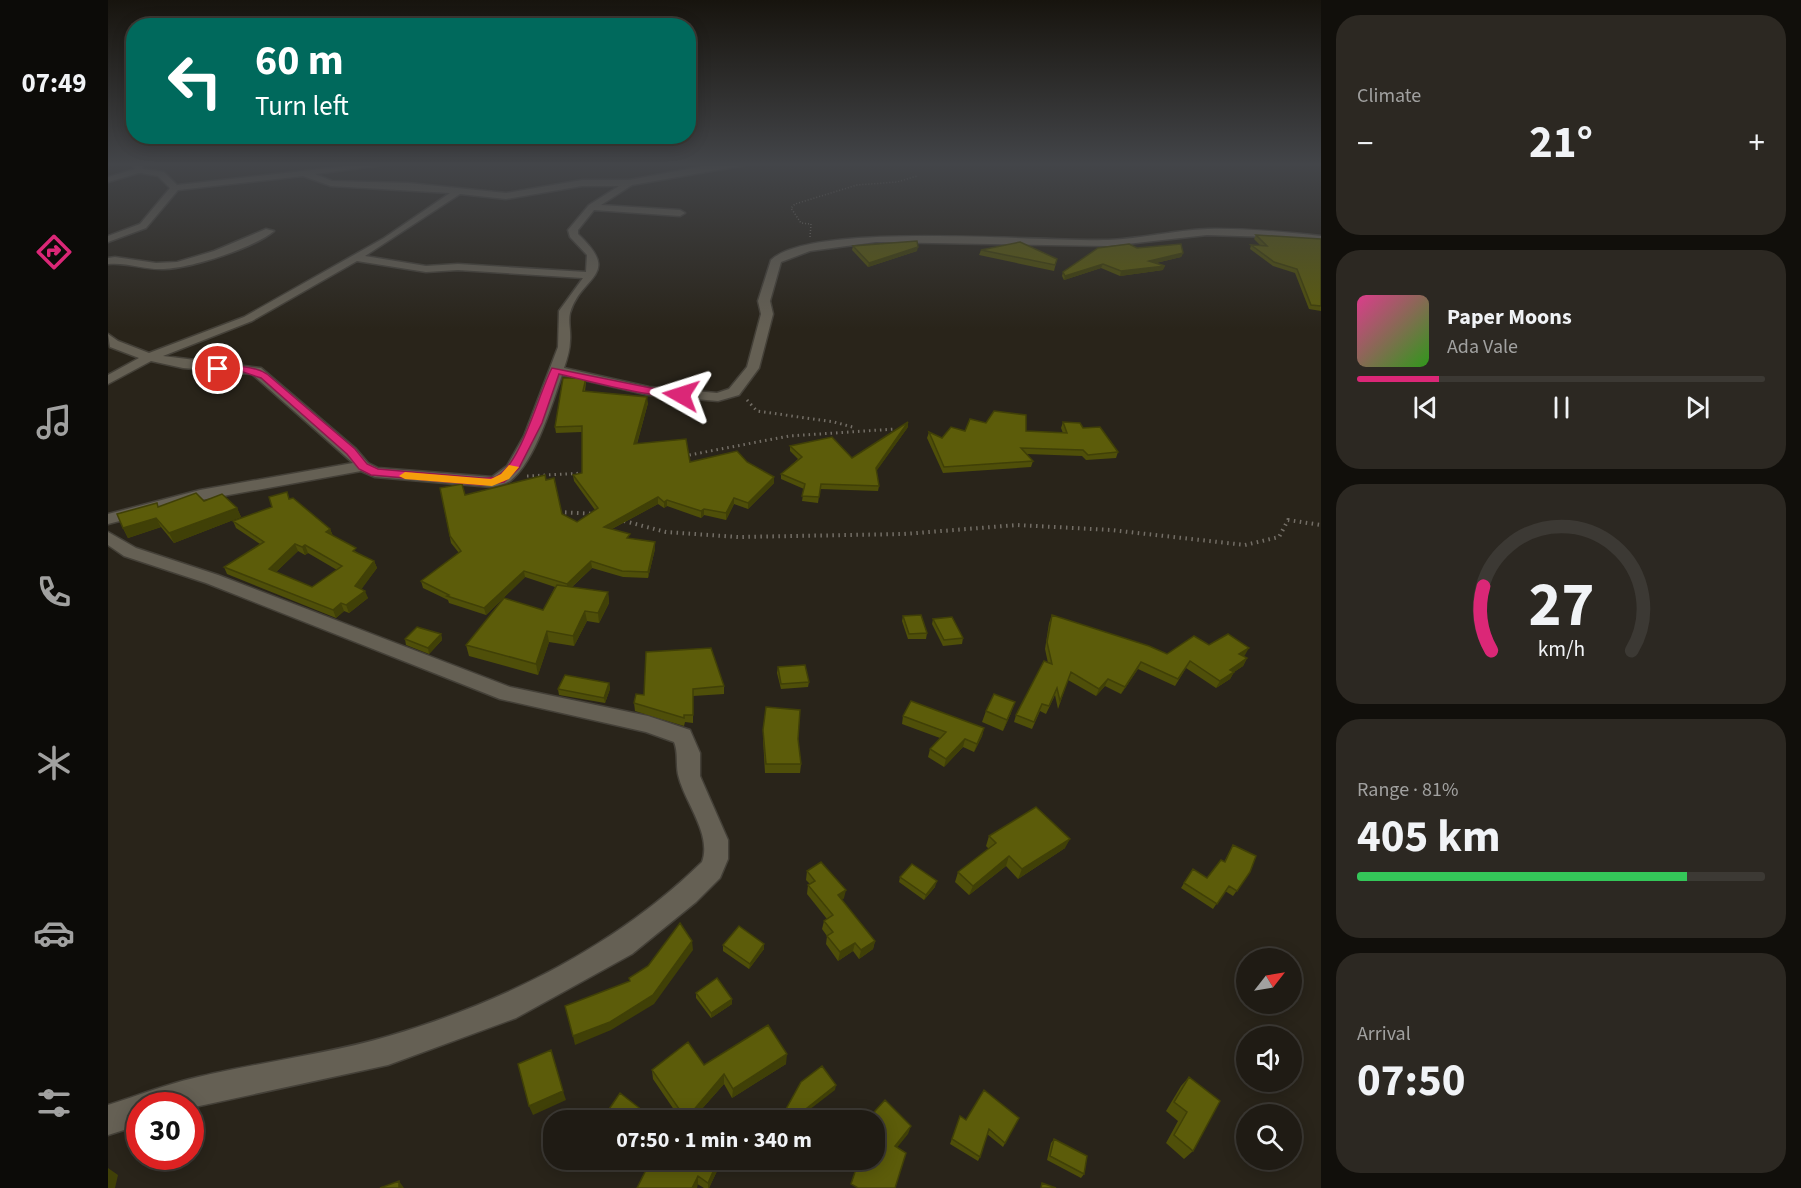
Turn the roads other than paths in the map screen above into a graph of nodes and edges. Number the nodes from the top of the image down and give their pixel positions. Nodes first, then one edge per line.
1 (149, 218) edge
2 (417, 218) edge
3 (583, 218) edge
4 (269, 231) dead end
5 (108, 239) edge
6 (1321, 239) edge
7 (356, 258) junction
8 (108, 261) edge
9 (588, 275) junction
10 (108, 338) edge
11 (149, 357) junction
12 (555, 370) junction
13 (108, 380) edge
14 (363, 466) junction
15 (108, 519) edge
16 (108, 537) edge
17 (200, 1092) edge
18 (126, 1114) edge
19 (108, 1120) edge

1 - 5 street
2 - 7 street
3 - 9 street
4 - 8 street
6 - 12 street
7 - 9 street
7 - 11 street
9 - 12 street
10 - 11 street
11 - 13 street
11 - 14 street
12 - 14 street
14 - 15 street
16 - 17 street
18 - 19 street

